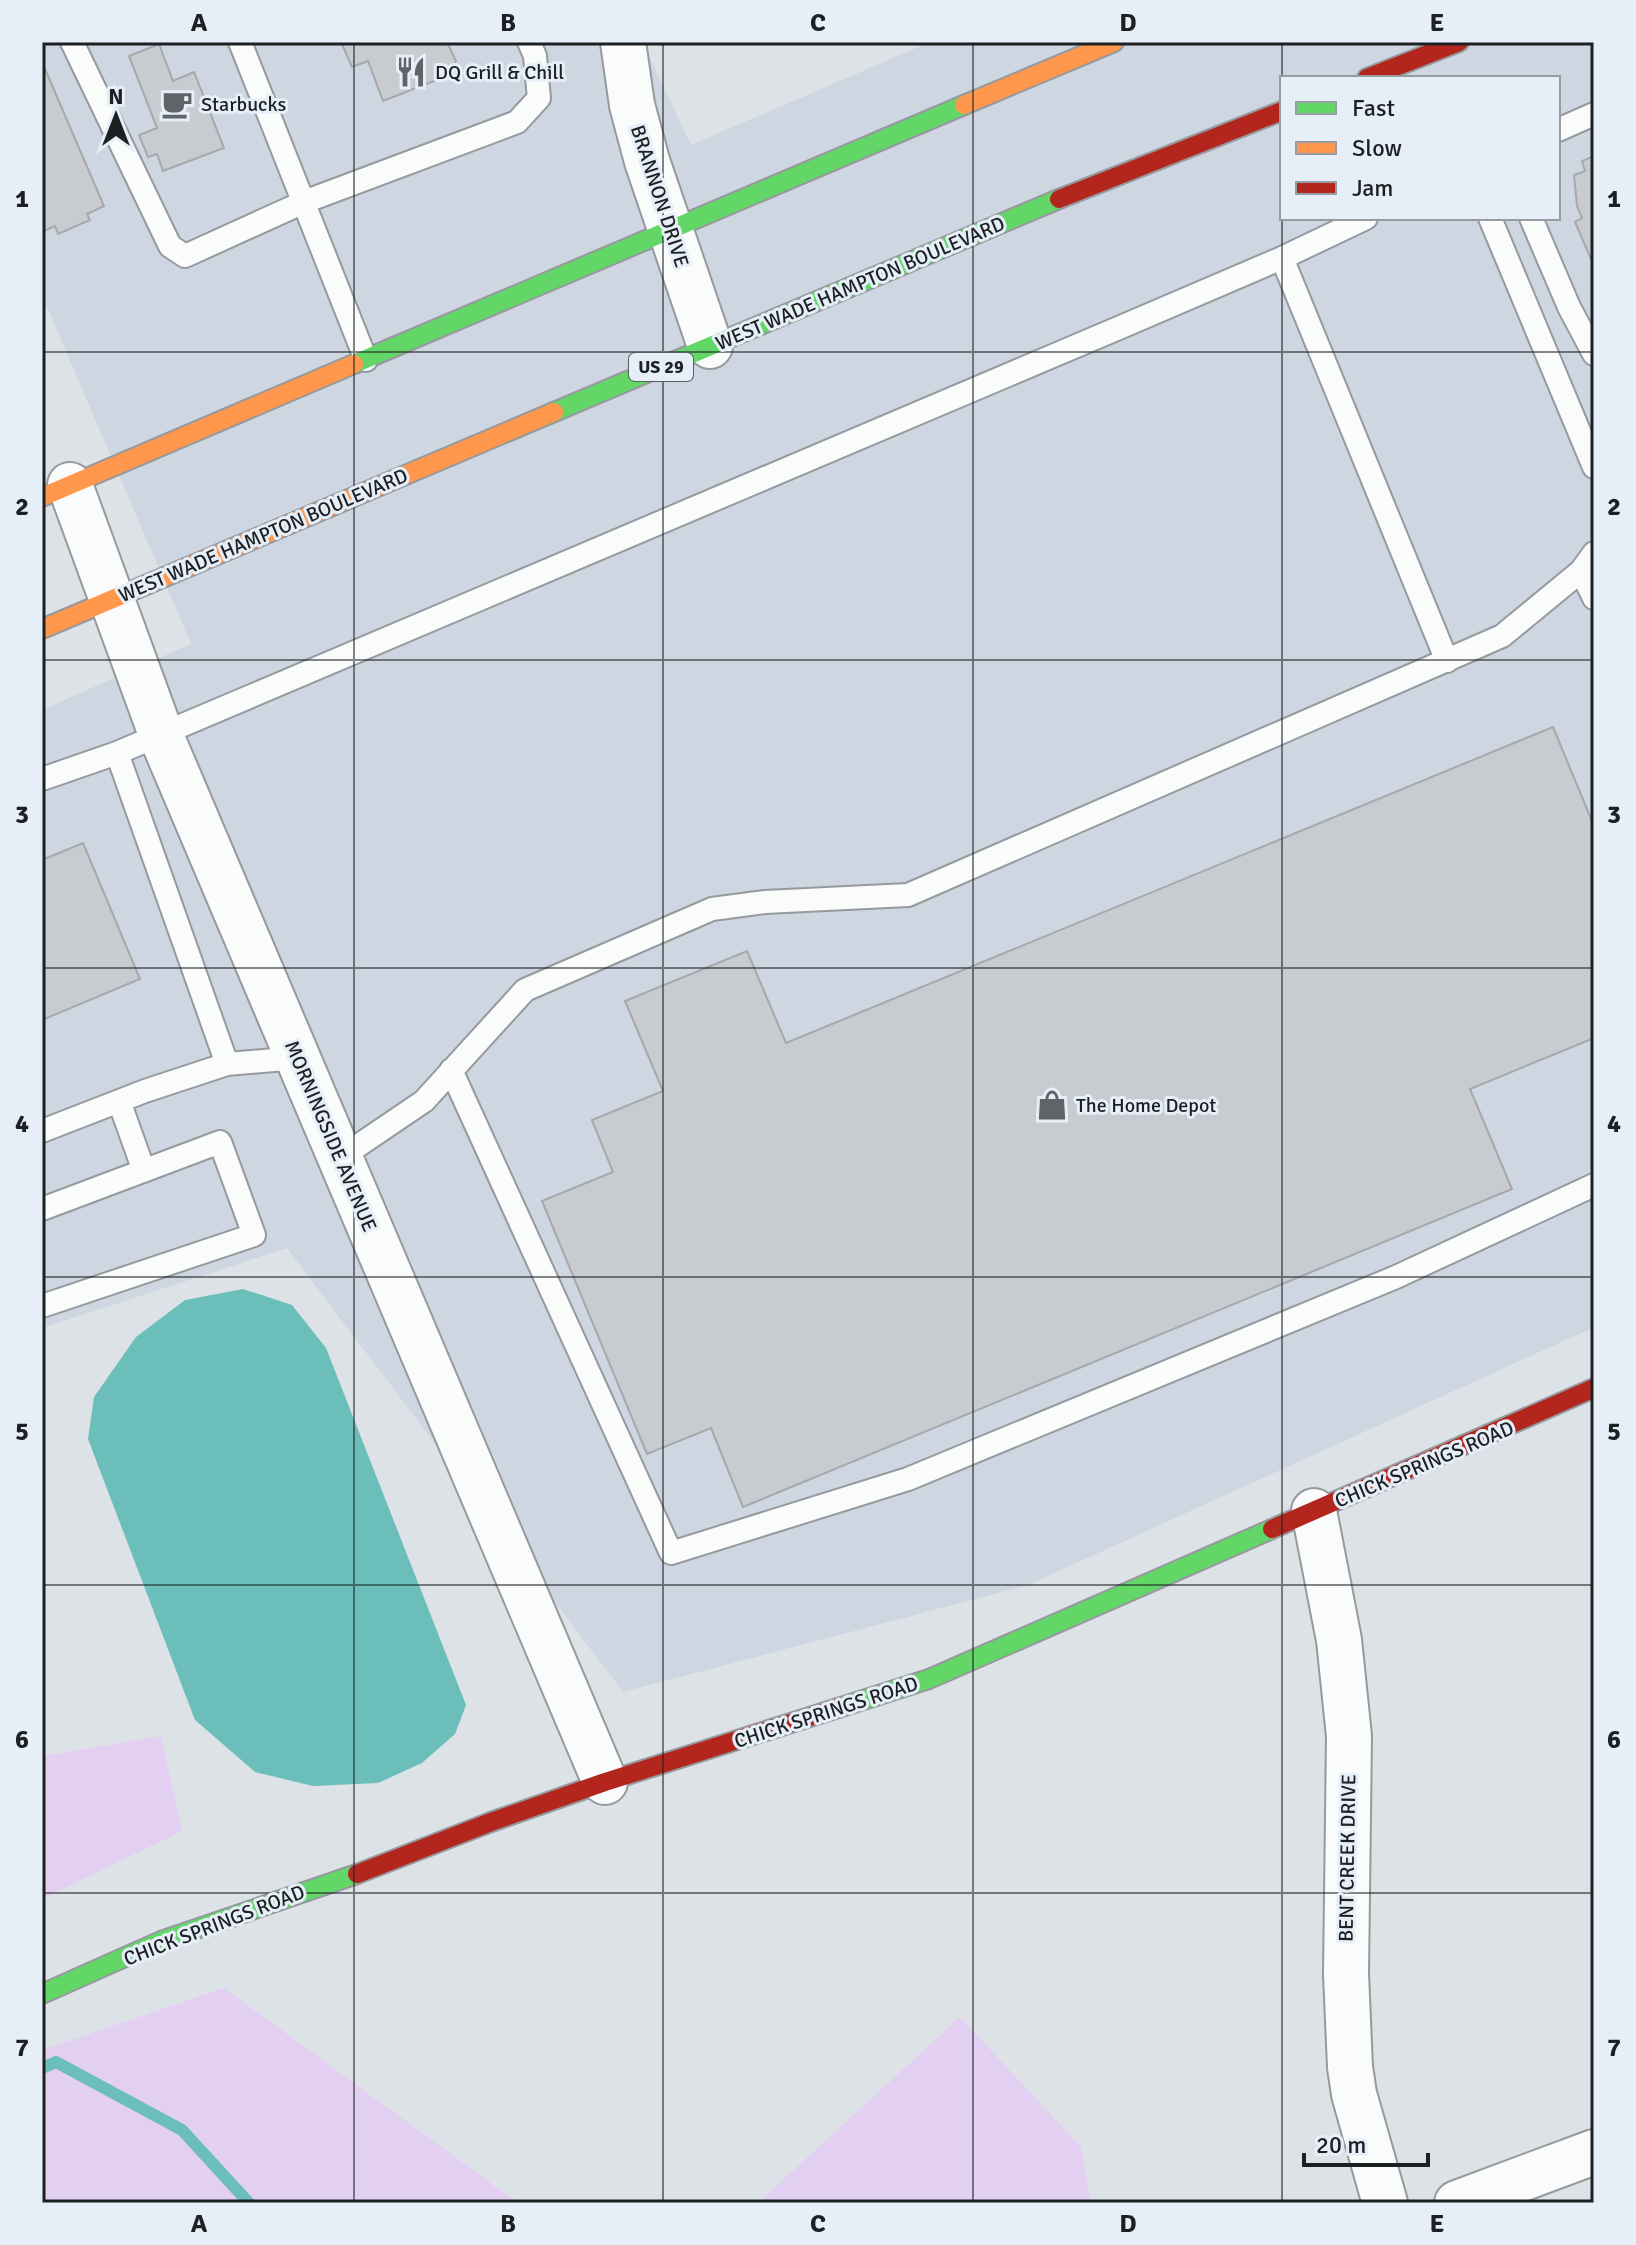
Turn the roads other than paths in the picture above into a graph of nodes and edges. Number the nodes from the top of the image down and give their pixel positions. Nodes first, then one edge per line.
1 (72, 42) edge
2 (240, 42) edge
3 (529, 42) edge
4 (623, 42) edge
5 (1114, 42) edge
6 (1459, 42) edge
7 (1372, 76) edge
8 (1280, 112) edge
9 (1594, 114) edge
10 (1560, 129) edge
11 (304, 202) junction
12 (1362, 220) edge
13 (1491, 220) edge
14 (1532, 220) edge
15 (671, 231) junction
16 (1282, 258) junction
17 (710, 346) junction
18 (1594, 354) edge
19 (366, 360) junction
20 (1594, 467) edge
21 (56, 491) edge
22 (1594, 553) edge
23 (1581, 571) junction
24 (1594, 598) edge
25 (112, 599) junction
26 (42, 629) edge
27 (1447, 661) junction
28 (161, 736) junction
29 (117, 753) junction
30 (42, 779) edge
31 (297, 1058) junction
32 (227, 1064) junction
33 (451, 1070) junction
34 (119, 1101) junction
35 (42, 1131) edge
36 (340, 1158) junction
37 (144, 1171) junction
38 (1594, 1185) edge
39 (42, 1209) edge
40 (42, 1306) edge
41 (1594, 1388) edge
42 (1314, 1511) junction
43 (605, 1782) junction
44 (42, 1994) edge
45 (1594, 2152) edge
46 (1385, 2203) edge
47 (1457, 2203) edge

1 - 11 lane
2 - 11 lane
3 - 11 lane
4 - 15 street, BRANNON DRIVE
5 - 15 main road
6 - 7 main road
8 - 17 main road, WEST WADE HAMPTON BOULEVARD / US 29
9 - 10 lane
11 - 19 lane
12 - 16 lane
13 - 20 lane
14 - 18 lane
15 - 17 street, BRANNON DRIVE
15 - 19 main road
16 - 27 lane
16 - 28 lane
17 - 25 main road, WEST WADE HAMPTON BOULEVARD / US 29
19 - 21 main road
21 - 25 street, MORNINGSIDE AVENUE
22 - 23 lane
23 - 24 lane
23 - 27 lane
25 - 26 main road, WEST WADE HAMPTON BOULEVARD / US 29
25 - 28 street, MORNINGSIDE AVENUE
27 - 33 lane
28 - 29 lane
28 - 31 street, MORNINGSIDE AVENUE
29 - 30 lane
29 - 32 lane
31 - 32 lane
31 - 36 street, MORNINGSIDE AVENUE
32 - 34 lane
33 - 36 lane
33 - 38 lane
34 - 35 lane
34 - 37 lane
36 - 43 street, MORNINGSIDE AVENUE
37 - 39 lane
37 - 40 lane
41 - 42 main road, CHICK SPRINGS ROAD
42 - 43 main road, CHICK SPRINGS ROAD
42 - 46 street, BENT CREEK DRIVE
43 - 44 main road, CHICK SPRINGS ROAD
45 - 47 street

